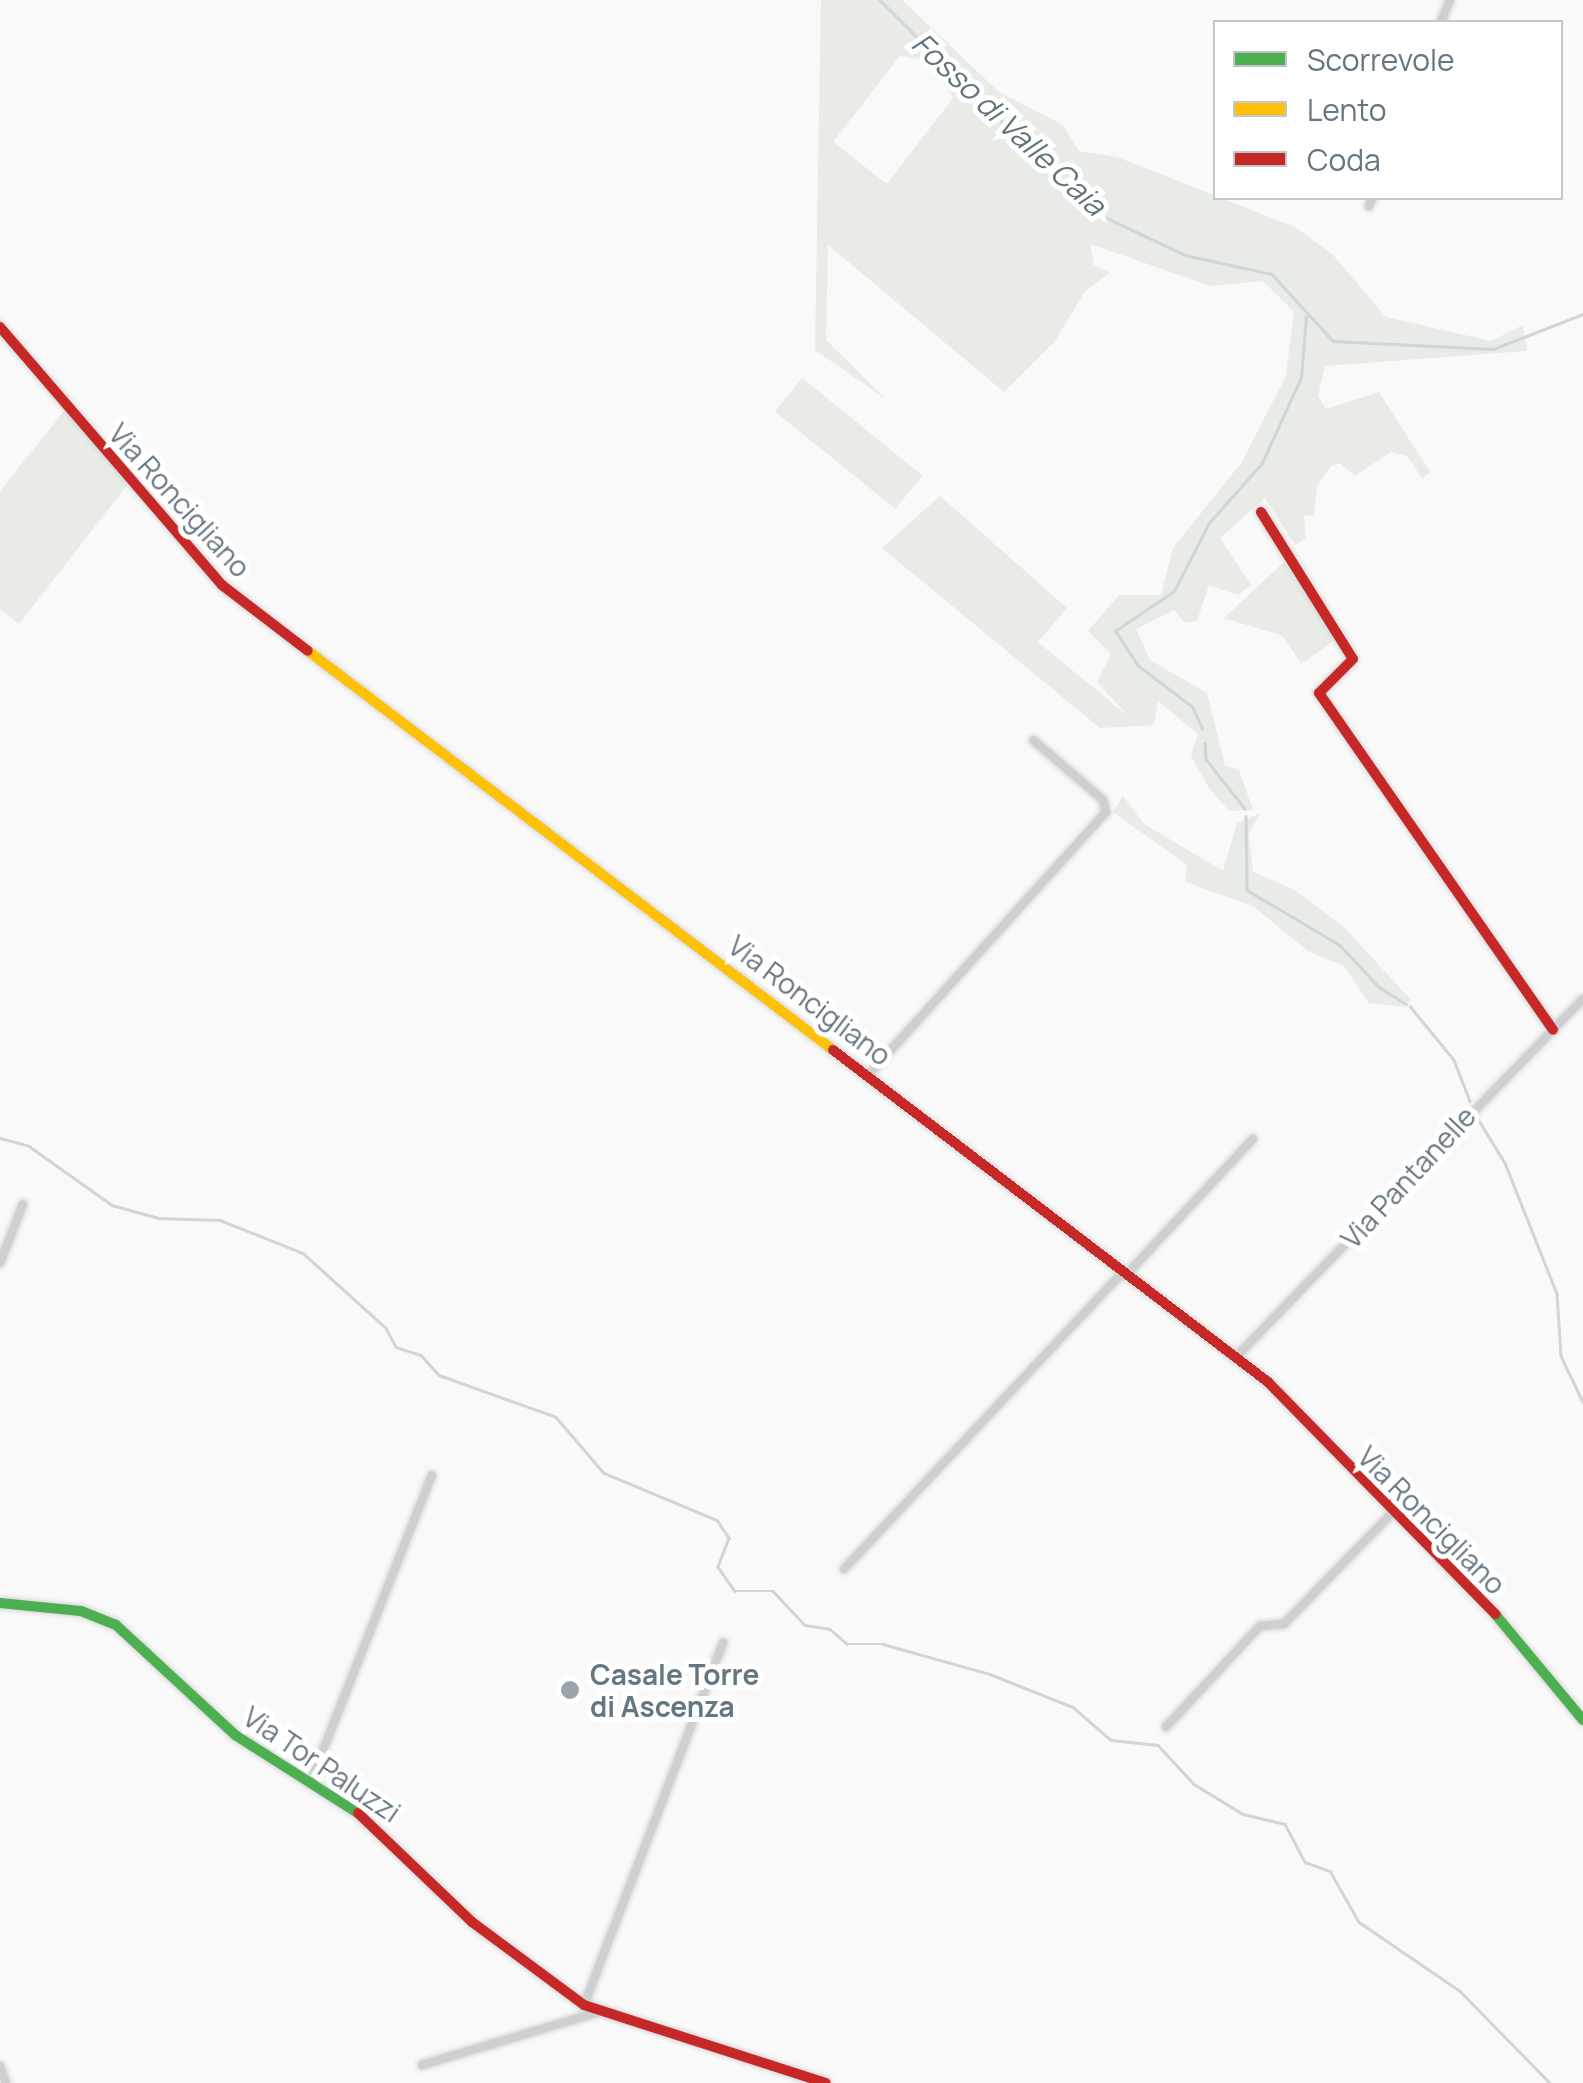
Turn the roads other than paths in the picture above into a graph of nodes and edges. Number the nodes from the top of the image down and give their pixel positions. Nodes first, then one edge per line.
1 (0, 327) edge
2 (1261, 512) dead end
3 (1032, 740) dead end
4 (1583, 998) edge
5 (1553, 1030) junction
6 (871, 1072) junction
7 (1252, 1139) dead end
8 (23, 1204) dead end
9 (0, 1262) edge
10 (1124, 1274) junction
11 (1236, 1358) junction
12 (432, 1475) dead end
13 (1392, 1512) junction
14 (844, 1569) dead end
15 (0, 1603) edge
16 (723, 1643) dead end
17 (1583, 1720) edge
18 (1166, 1727) dead end
19 (310, 1783) junction
20 (584, 2005) junction
21 (599, 2012) junction
22 (422, 2065) dead end
23 (0, 2066) edge
24 (6, 2083) edge
25 (826, 2083) edge

1 - 6 street, Via Roncigliano
2 - 5 street
3 - 6 street
4 - 5 street, Via Pantanelle
5 - 11 street, Via Pantanelle
6 - 10 street, Via Roncigliano
7 - 10 street
8 - 9 street
10 - 11 street, Via Roncigliano
10 - 14 street
11 - 13 street, Via Roncigliano
12 - 19 street
13 - 17 street, Via Roncigliano
13 - 18 street
15 - 19 street, Via Tor Paluzzi
16 - 20 street
19 - 20 street, Via Tor Paluzzi
20 - 21 street, Via Tor Paluzzi
21 - 22 street
21 - 25 street, Via Tor Paluzzi
23 - 24 street

